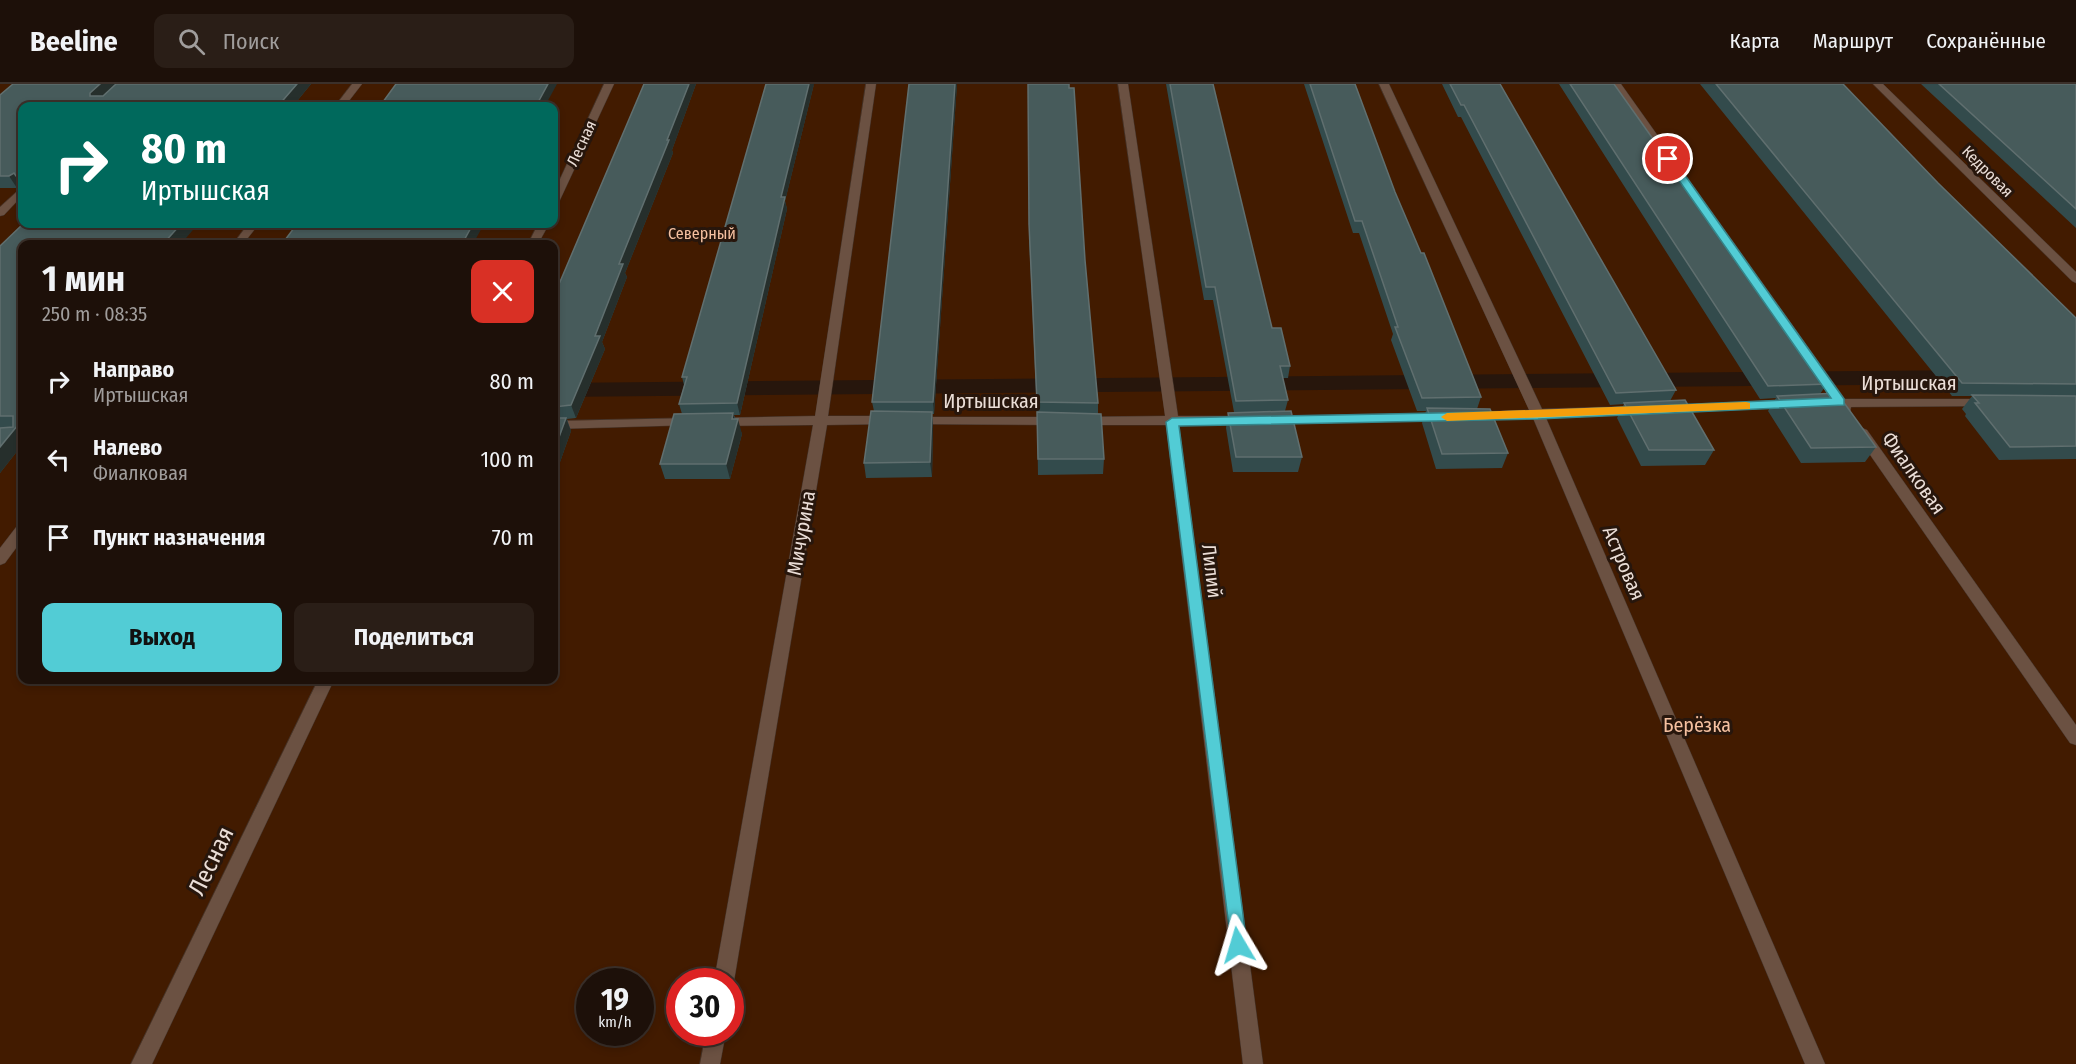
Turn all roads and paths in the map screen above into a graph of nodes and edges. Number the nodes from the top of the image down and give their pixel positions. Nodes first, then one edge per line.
1 (357, 84) edge
2 (609, 84) edge
3 (871, 84) edge
4 (1123, 84) edge
5 (1384, 84) edge
6 (1616, 84) edge
7 (1878, 84) edge
8 (343, 102) edge
9 (558, 193) edge
10 (18, 194) edge
11 (0, 213) edge
12 (2076, 279) edge
13 (1840, 402) junction
14 (2005, 403) edge
15 (1538, 415) junction
16 (821, 420) junction
17 (1172, 422) junction
18 (558, 424) edge
19 (18, 535) edge
20 (0, 559) edge
21 (324, 684) edge
22 (2076, 738) edge
23 (726, 968) edge
24 (713, 1046) edge
25 (141, 1064) edge
26 (710, 1064) edge
27 (1253, 1064) edge
28 (1815, 1064) edge

1 - 8 street
2 - 9 street, Лесная
3 - 16 street, Мичурина
4 - 17 street, Лилий
5 - 15 street, Астровая
6 - 13 street, Фиалковая
7 - 12 street, Кедровая
10 - 11 street
13 - 14 street, Иртышская
13 - 15 street, Иртышская
13 - 22 street, Фиалковая
15 - 17 street, Иртышская
15 - 28 street, Астровая
16 - 17 street, Иртышская
16 - 18 street, Иртышская
16 - 23 street, Мичурина
17 - 27 street, Лилий
19 - 20 street
21 - 25 street, Лесная
24 - 26 street

